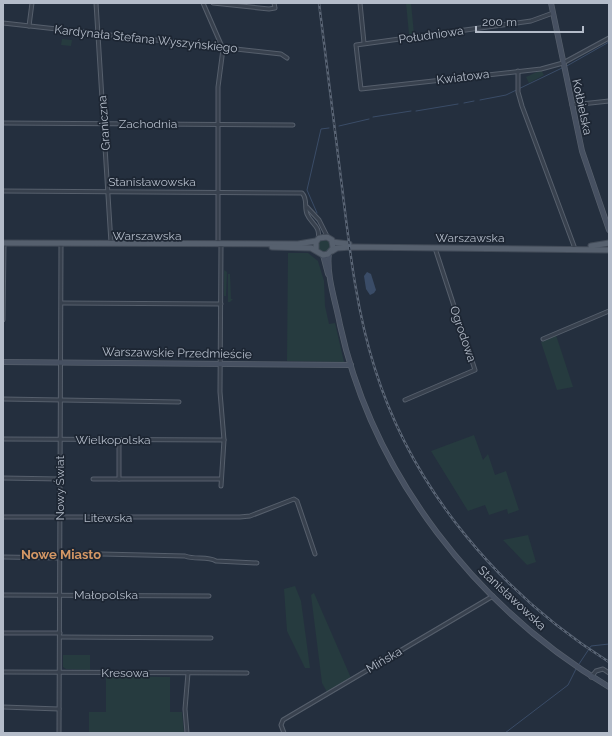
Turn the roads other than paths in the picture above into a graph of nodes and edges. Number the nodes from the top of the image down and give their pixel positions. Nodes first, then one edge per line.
1 (32, 3) edge
2 (96, 3) edge
3 (208, 3) edge
4 (213, 3) edge
5 (274, 3) edge
6 (360, 3) edge
7 (551, 3) edge
8 (204, 4) edge
9 (553, 13) junction
10 (3, 23) edge
11 (29, 26) junction
12 (98, 33) junction
13 (609, 38) edge
14 (364, 43) junction
15 (222, 47) junction
16 (287, 58) dead end
17 (564, 66) junction
18 (518, 71) junction
19 (361, 89) joint
20 (609, 101) edge
21 (572, 105) junction
22 (3, 123) edge
23 (104, 124) junction
24 (218, 124) junction
25 (293, 125) dead end
26 (3, 191) edge
27 (108, 192) junction
28 (218, 192) junction
29 (306, 206) junction
30 (603, 212) junction
31 (608, 218) edge
32 (609, 223) edge
33 (609, 230) edge
34 (327, 237) junction
35 (317, 240) junction
36 (332, 242) junction
37 (3, 243) edge
38 (111, 243) junction
39 (609, 243) edge
40 (61, 244) junction
41 (97, 244) junction
42 (221, 245) junction
43 (574, 246) junction
44 (435, 248) junction
45 (316, 250) junction
46 (609, 250) edge
47 (330, 252) junction
48 (323, 254) junction
49 (331, 279) junction
50 (62, 303) junction
51 (221, 304) junction
52 (609, 311) edge
53 (3, 320) edge
54 (544, 339) dead end
55 (3, 362) edge
56 (61, 362) junction
57 (220, 363) junction
58 (351, 365) junction
59 (3, 400) edge
60 (61, 400) junction
61 (405, 400) dead end
62 (179, 402) dead end
63 (3, 439) edge
64 (61, 440) junction
65 (119, 440) junction
66 (224, 440) junction
67 (3, 478) edge
68 (60, 479) junction
69 (93, 479) dead end
70 (119, 479) junction
71 (221, 479) junction
72 (221, 486) dead end
73 (3, 517) edge
74 (60, 517) junction
75 (60, 553) junction
76 (315, 554) dead end
77 (3, 557) edge
78 (60, 558) junction
79 (258, 563) dead end
80 (3, 595) edge
81 (60, 595) junction
82 (209, 596) dead end
83 (493, 596) junction
84 (3, 633) edge
85 (60, 633) junction
86 (60, 637) junction
87 (211, 638) dead end
88 (3, 672) edge
89 (60, 673) junction
90 (188, 673) junction
91 (247, 673) dead end
92 (609, 674) edge
93 (591, 676) junction
94 (609, 687) edge
95 (3, 707) edge
96 (59, 708) junction
97 (59, 733) edge
98 (187, 733) edge
99 (284, 733) edge

1 - 11 street
2 - 12 street, Graniczna
3 - 8 street
4 - 5 street
6 - 14 street
7 - 9 street, Kołbielska
8 - 15 street
9 - 14 street, Południowa
9 - 17 street, Kołbielska
10 - 11 street, Kardynała Stefana Wyszyńskiego
11 - 12 street, Kardynała Stefana Wyszyńskiego
12 - 15 street, Kardynała Stefana Wyszyńskiego
12 - 23 street, Graniczna
13 - 17 street, Kwiatowa
14 - 19 street, Południowa
15 - 16 street, Kardynała Stefana Wyszyńskiego
15 - 24 street
17 - 18 street, Kwiatowa
17 - 21 street, Kołbielska
18 - 19 street, Kwiatowa
18 - 43 street
20 - 21 street
21 - 30 street, Kołbielska
22 - 23 street, Zachodnia
23 - 24 street, Zachodnia
23 - 27 street, Graniczna
24 - 25 street, Zachodnia
24 - 28 street
26 - 27 street, Stanisławowska
27 - 28 street, Stanisławowska
27 - 38 street, Graniczna
28 - 29 street, Stanisławowska
28 - 42 street
29 - 34 street
29 - 35 street
30 - 31 street, Kołbielska
30 - 33 street, Kołbielska
31 - 32 street, Kołbielska
34 - 35 main road
34 - 36 main road
35 - 42 main road, Warszawska
35 - 45 main road
36 - 43 main road, Warszawska
36 - 47 main road
37 - 40 main road, Warszawska
37 - 53 street
38 - 41 main road, Warszawska
38 - 42 main road, Warszawska
39 - 43 main road, Warszawska
40 - 41 main road, Warszawska
40 - 50 street, Nowy Świat
41 - 42 main road, Warszawska
42 - 45 main road, Warszawska
42 - 51 street
44 - 46 main road, Warszawska
44 - 47 main road, Warszawska
44 - 61 street, Ogrodowa
45 - 48 main road
47 - 48 main road
47 - 49 street
48 - 49 street
49 - 58 street, Stanisławowska
50 - 51 street
50 - 56 street, Nowy Świat
51 - 57 street
52 - 54 street
55 - 56 street, Warszawskie Przedmieście
56 - 57 street, Warszawskie Przedmieście
56 - 60 street, Nowy Świat
57 - 58 street, Warszawskie Przedmieście
57 - 66 street
58 - 83 street, Stanisławowska
59 - 60 street
60 - 62 street
60 - 64 street, Nowy Świat
63 - 64 street, Wielkopolska
64 - 65 street, Wielkopolska
64 - 68 street, Nowy Świat
65 - 66 street, Wielkopolska
65 - 70 street
66 - 71 street
67 - 68 street
68 - 74 street, Nowy Świat
69 - 70 street
70 - 71 street
71 - 72 street
73 - 74 street, Litewska
74 - 75 street, Nowy Świat
74 - 76 street, Litewska
75 - 78 street, Nowy Świat
75 - 79 street
77 - 78 street
78 - 81 street, Nowy Świat
80 - 81 street, Małopolska
81 - 82 street, Małopolska
81 - 85 street, Nowy Świat
83 - 93 street, Stanisławowska
83 - 99 street, Mińska
84 - 85 street
85 - 86 street, Nowy Świat
86 - 87 street
86 - 89 street, Nowy Świat
88 - 89 street, Kresowa
89 - 90 street, Kresowa
89 - 96 street, Nowy Świat
90 - 91 street, Kresowa
90 - 98 street
92 - 93 street
93 - 94 street, Stanisławowska
95 - 96 street
96 - 97 street, Nowy Świat

